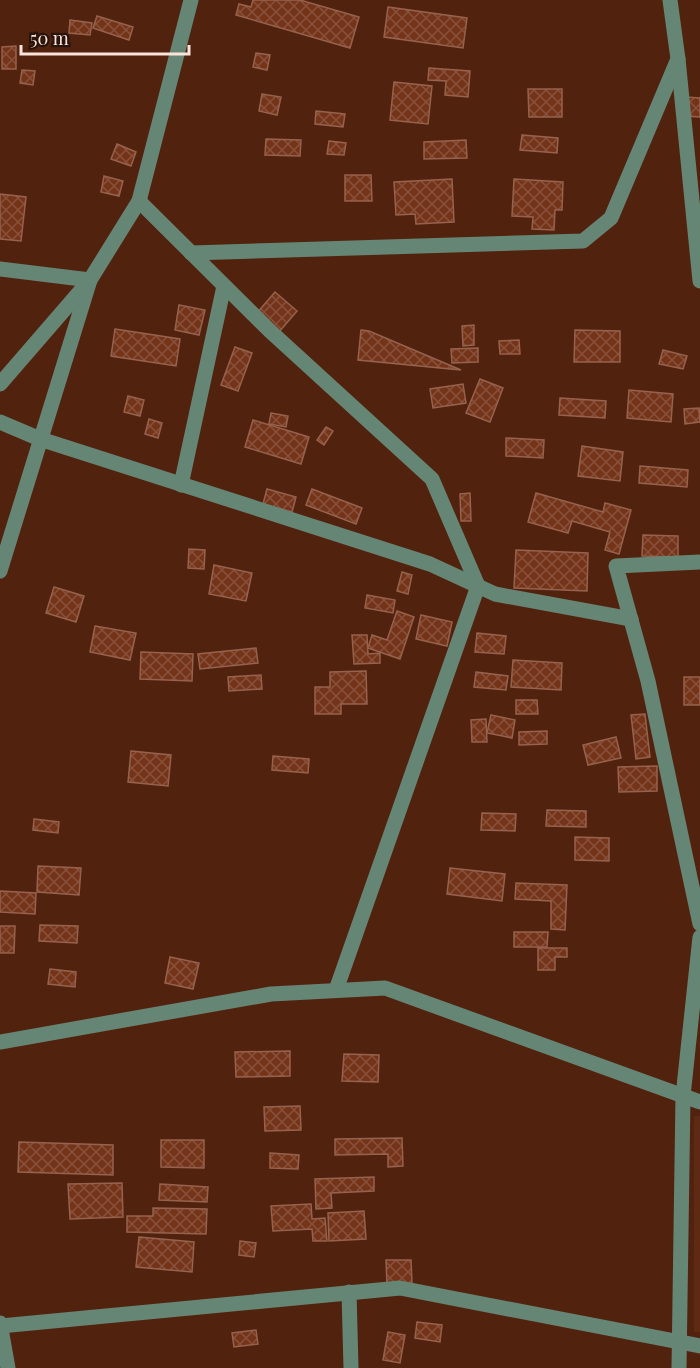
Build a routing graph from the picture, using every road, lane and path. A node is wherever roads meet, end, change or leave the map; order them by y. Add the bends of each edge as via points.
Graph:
1 (190, 0) edge
2 (670, 0) edge
3 (678, 59) junction
4 (139, 201) junction
5 (191, 253) junction
6 (0, 269) edge
7 (90, 280) junction
8 (700, 281) edge
9 (224, 286) junction
10 (0, 384) edge
11 (0, 422) edge
12 (40, 439) junction
13 (181, 485) junction
14 (700, 562) edge
15 (0, 571) edge
16 (478, 586) junction
17 (631, 619) junction
18 (700, 924) edge
19 (700, 937) edge
20 (336, 990) junction
21 (0, 1042) edge
22 (683, 1096) junction
23 (700, 1102) edge
24 (349, 1293) junction
25 (0, 1325) edge
26 (680, 1342) junction
27 (700, 1347) edge
28 (8, 1368) edge
29 (351, 1368) edge
30 (679, 1368) edge

1 - 4 street
2 - 3 street
3 - 5 street via 610,218 583,241
3 - 8 street
4 - 5 street
4 - 7 street
5 - 9 street
6 - 7 street
7 - 10 street
7 - 12 street
9 - 13 street
9 - 16 street via 432,479
11 - 12 street
12 - 13 street
12 - 15 street
13 - 16 street via 430,564
14 - 17 street via 616,566
16 - 17 street via 495,594
16 - 20 street
17 - 18 street
19 - 22 street
20 - 21 street via 271,994
20 - 22 street via 385,988
22 - 23 street
22 - 26 street
24 - 25 street
24 - 26 street via 400,1288
24 - 29 street
25 - 28 street
26 - 27 street
26 - 30 street

